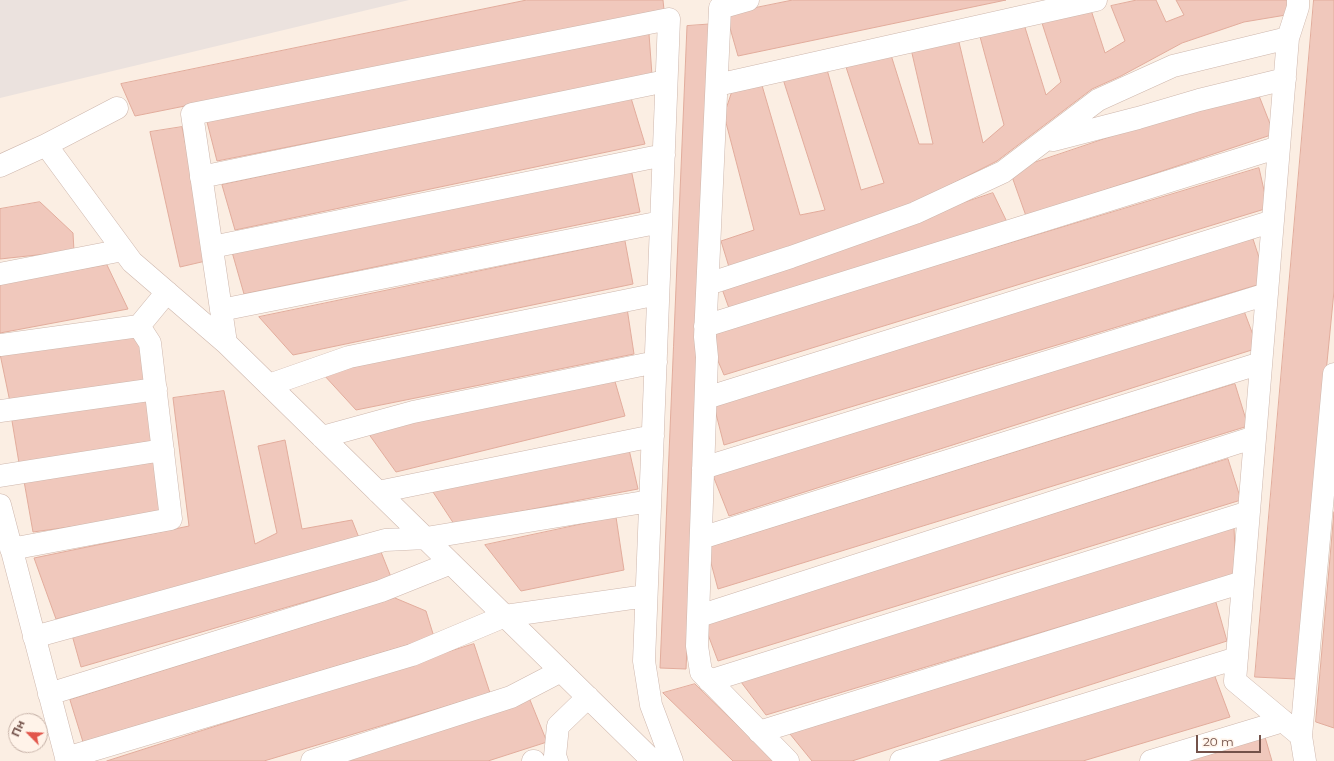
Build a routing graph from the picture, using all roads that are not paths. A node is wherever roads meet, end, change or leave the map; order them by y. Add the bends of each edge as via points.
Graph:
1 (748, 0) edge
2 (1096, 0) edge
3 (1298, 0) edge
4 (1288, 38) junction
5 (1285, 79) junction
6 (666, 81) junction
7 (717, 85) junction
8 (117, 108) dead end
9 (1042, 143) junction
10 (46, 145) junction
11 (1279, 147) junction
12 (664, 155) junction
13 (0, 166) edge
14 (201, 177) junction
15 (1273, 221) junction
16 (661, 222) junction
17 (212, 247) junction
18 (123, 250) junction
19 (0, 274) edge
20 (708, 284) junction
21 (167, 292) junction
22 (658, 294) junction
23 (1267, 294) junction
24 (221, 310) junction
25 (138, 326) junction
26 (705, 326) junction
27 (226, 343) junction
28 (0, 345) edge
29 (656, 362) junction
30 (1261, 363) junction
31 (1334, 374) edge
32 (269, 385) junction
33 (156, 389) junction
34 (706, 398) junction
35 (0, 411) edge
36 (653, 436) junction
37 (322, 437) junction
38 (1255, 437) junction
39 (163, 450) junction
40 (703, 468) junction
41 (0, 476) edge
42 (378, 492) junction
43 (650, 501) junction
44 (0, 505) edge
45 (1249, 512) junction
46 (426, 538) junction
47 (701, 538) junction
48 (11, 550) junction
49 (451, 563) junction
50 (1243, 582) junction
51 (646, 596) junction
52 (505, 616) junction
53 (699, 616) junction
54 (34, 637) junction
55 (1237, 658) junction
56 (561, 671) junction
57 (709, 681) junction
58 (49, 694) junction
59 (588, 697) junction
60 (1283, 721) junction
61 (759, 732) junction
62 (1301, 736) junction
63 (66, 760) edge
64 (312, 761) edge
65 (557, 761) edge
66 (653, 761) edge
67 (672, 761) edge
68 (788, 761) edge
69 (901, 761) edge
70 (1151, 761) edge
71 (1306, 761) edge

1 - 7 street via 720,8
2 - 7 street
3 - 4 street
4 - 5 street
4 - 9 street via 1173,66 1098,100
5 - 9 street
5 - 11 street
6 - 12 street
6 - 14 street
6 - 14 street via 669,19 192,114
7 - 20 street
8 - 10 street
9 - 20 street via 1003,172 915,213
10 - 13 street
10 - 18 street
11 - 15 street
11 - 26 street
12 - 16 street
12 - 17 street
14 - 17 street
15 - 23 street
15 - 34 street
16 - 22 street
16 - 24 street
17 - 24 street
18 - 19 street
18 - 21 street via 132,262
20 - 26 street
21 - 25 street
21 - 27 street
22 - 29 street
22 - 32 street via 349,357
23 - 30 street
23 - 40 street
24 - 27 street
25 - 28 street
25 - 33 street via 150,343
26 - 34 street
27 - 32 street
29 - 36 street
29 - 37 street via 412,412
30 - 38 street
30 - 47 street
31 - 62 street
32 - 37 street
33 - 35 street
33 - 39 street
34 - 40 street
36 - 42 street
36 - 43 street
37 - 42 street
38 - 45 street
38 - 53 street
39 - 41 street
39 - 48 street via 171,520
40 - 47 street
42 - 46 street
43 - 46 street
43 - 51 street
44 - 48 street
45 - 50 street
45 - 57 street
46 - 49 street
46 - 54 street via 385,540
47 - 53 street
48 - 54 street
49 - 52 street
49 - 58 street via 381,591
50 - 55 street
50 - 61 street
51 - 52 street
51 - 67 street via 644,661 651,706
52 - 56 street
52 - 63 street via 412,655
53 - 57 street via 697,646 700,672
54 - 58 street
55 - 60 street via 1235,681
55 - 69 street
56 - 59 street
56 - 64 street via 512,697
57 - 61 street
58 - 63 street
59 - 65 street via 558,726
59 - 66 street
60 - 62 street
60 - 70 street
61 - 68 street
62 - 71 street

